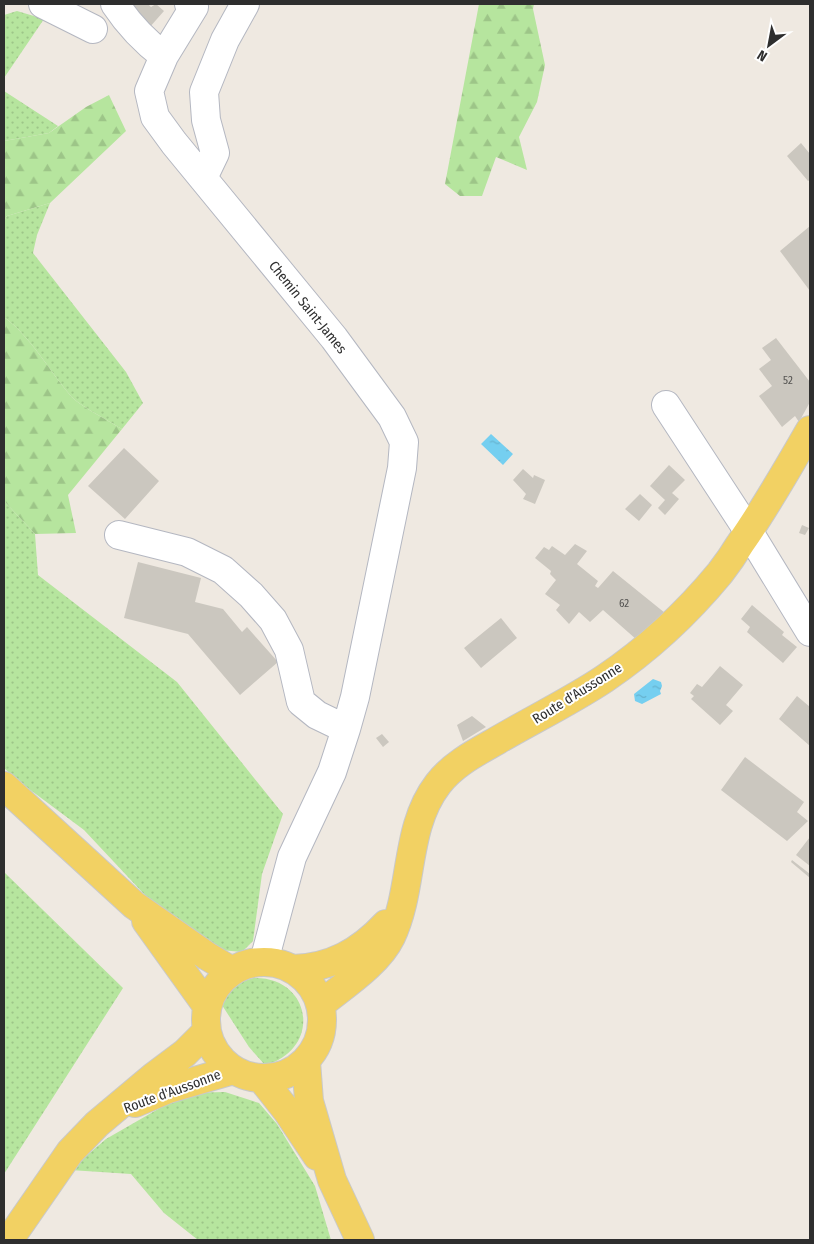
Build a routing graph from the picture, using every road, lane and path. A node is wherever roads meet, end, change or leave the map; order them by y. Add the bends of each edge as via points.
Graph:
1 (43, 4) edge
2 (245, 4) edge
3 (191, 6) edge
4 (122, 14) edge
5 (96, 16) edge
6 (164, 56) junction
7 (203, 178) junction
8 (666, 405) dead end
9 (810, 430) edge
10 (748, 532) junction
11 (118, 535) dead end
12 (810, 632) edge
13 (346, 729) junction
14 (4, 786) edge
15 (134, 905) junction
16 (400, 908) junction
17 (264, 961) junction
18 (293, 970) junction
19 (232, 971) junction
20 (320, 1005) junction
21 (207, 1019) junction
22 (306, 1061) junction
23 (233, 1070) junction
24 (261, 1078) junction
25 (110, 1114) junction
26 (332, 1180) junction
27 (9, 1240) edge
28 (360, 1240) edge

1 - 5 street
2 - 7 street via 225,40 204,92 206,120 215,153
3 - 6 street, Chemin Saint-James
4 - 5 street
4 - 6 street via 147,43
6 - 7 street, Chemin Saint-James via 149,91 155,118
7 - 13 street, Chemin Saint-James via 334,338 392,417 404,442 402,468
8 - 10 street
9 - 10 main road, Route d'Aussonne
10 - 12 street
10 - 16 main road, Route d'Aussonne via 721,572 652,643 603,680 465,759 438,783 424,806
11 - 13 street via 186,552 223,570 273,620 289,650 301,702 317,715
13 - 17 street via 332,772 292,857
14 - 15 main road
15 - 19 main road
15 - 21 main road
16 - 18 main road via 369,940 346,957 330,964
16 - 20 main road, Route d'Aussonne via 391,938 379,955
17 - 18 main road via 279,963
17 - 19 main road
18 - 20 main road via 305,979
19 - 21 main road via 212,992
20 - 22 main road via 322,1025 317,1044
21 - 23 main road via 212,1047
21 - 25 main road, Route d'Aussonne via 185,1053
22 - 24 main road via 285,1074
22 - 26 main road via 309,1101
23 - 24 main road
23 - 25 main road, Route d'Aussonne via 168,1089
24 - 26 main road
25 - 27 main road, Route d'Aussonne via 70,1152
26 - 28 main road

